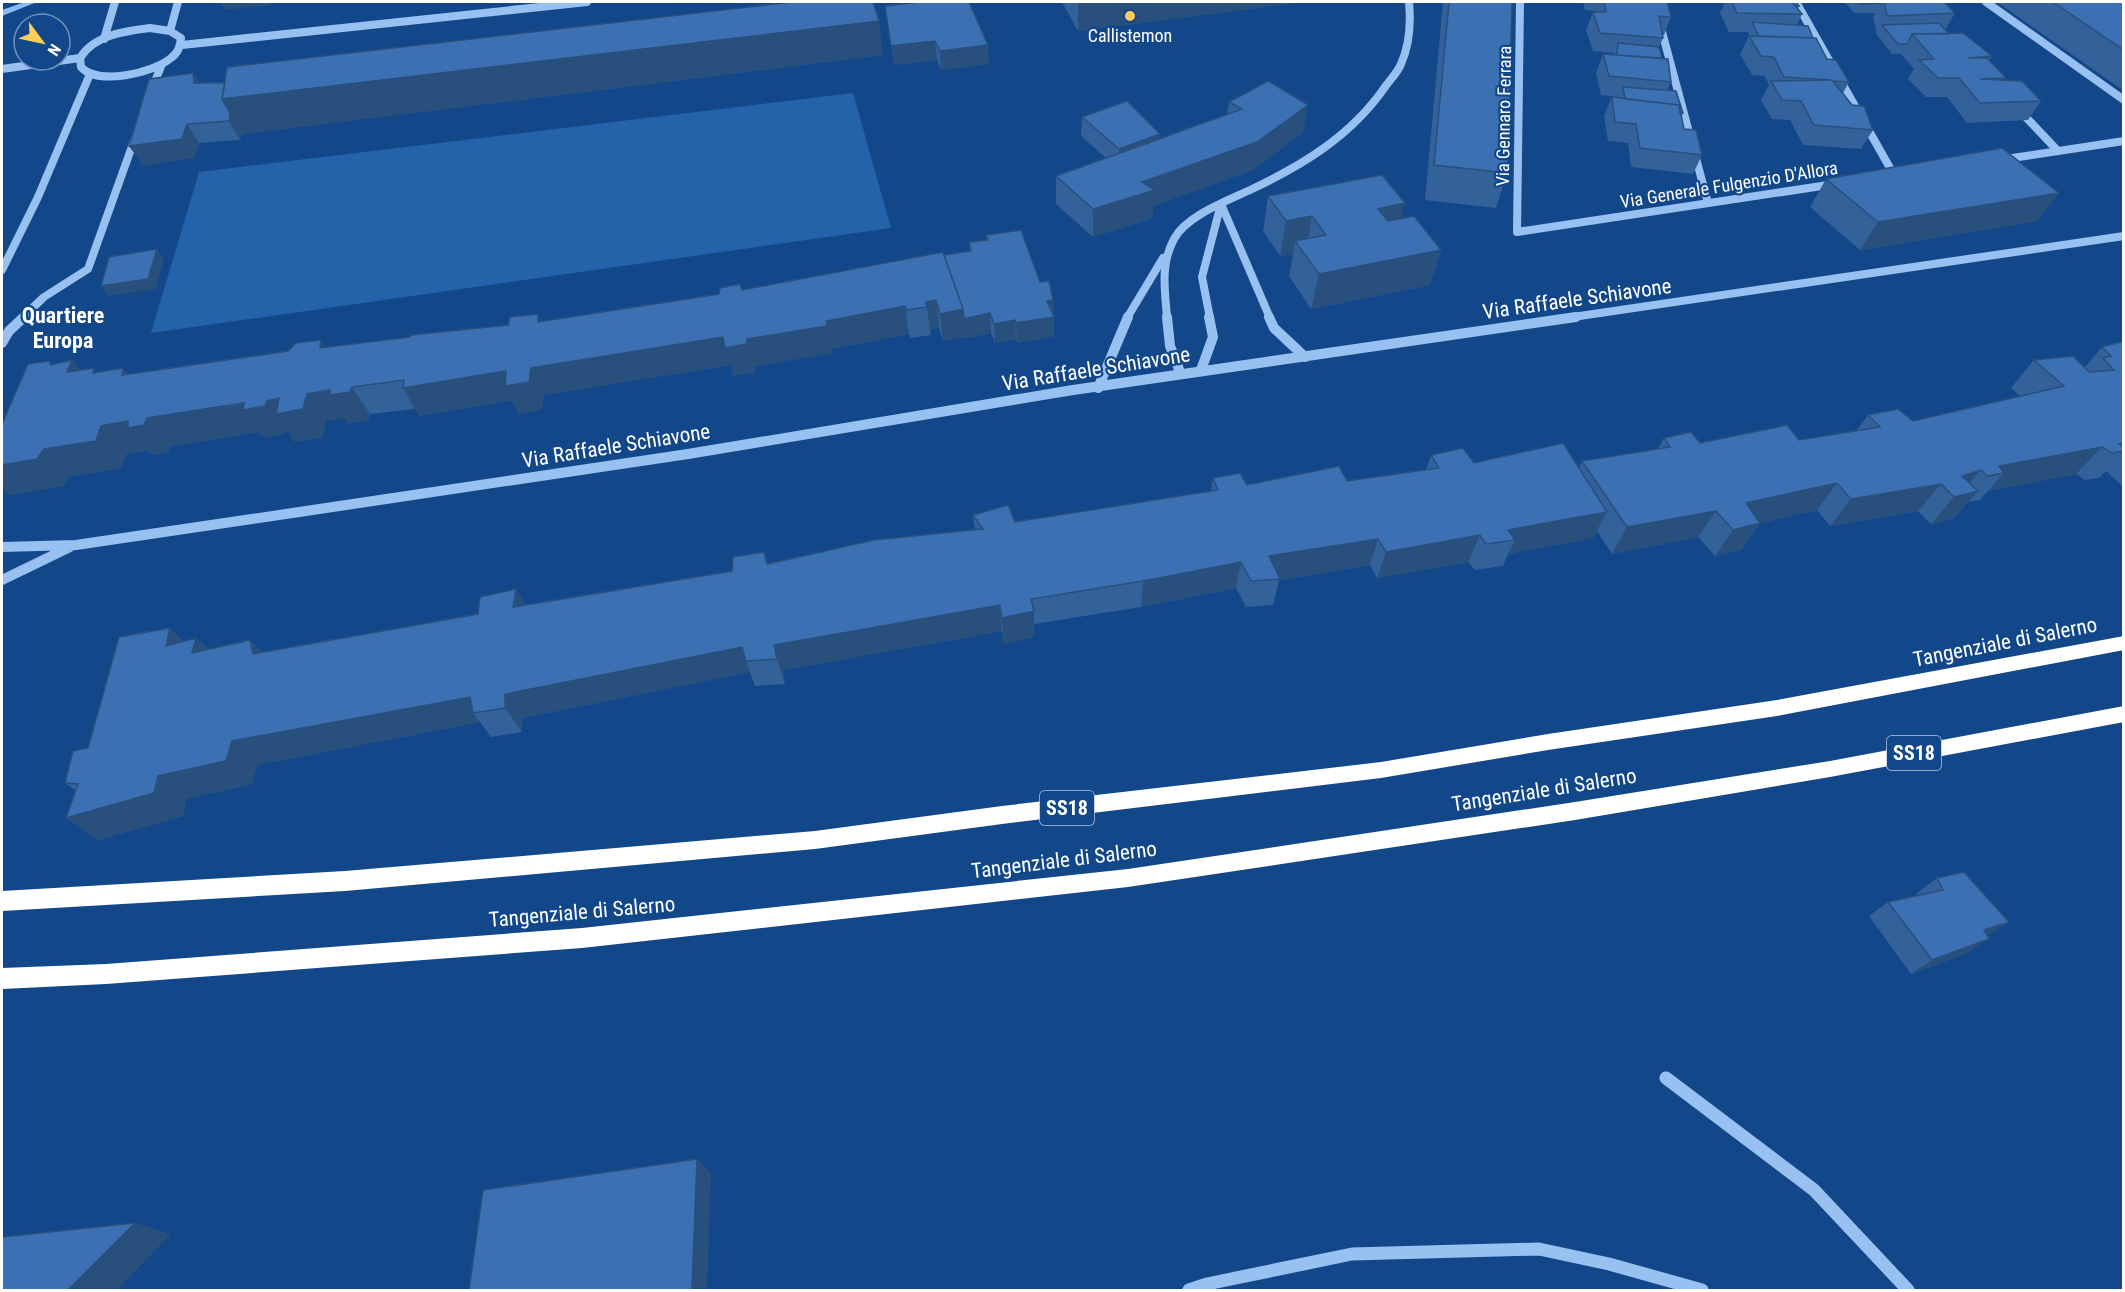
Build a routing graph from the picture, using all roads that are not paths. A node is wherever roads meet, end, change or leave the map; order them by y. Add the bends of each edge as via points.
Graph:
1 (115, 2) edge
2 (178, 2) edge
3 (587, 2) edge
4 (1409, 2) edge
5 (1520, 2) edge
6 (1654, 2) edge
7 (1796, 2) edge
8 (1986, 2) edge
9 (170, 31) junction
10 (104, 39) junction
11 (182, 45) junction
12 (80, 58) junction
13 (162, 64) junction
14 (2, 69) edge
15 (90, 74) junction
16 (149, 98) edge
17 (2124, 100) edge
18 (2016, 107) edge
19 (138, 131) edge
20 (2124, 141) edge
21 (2058, 151) junction
22 (1988, 161) edge
23 (1906, 173) edge
24 (1894, 175) junction
25 (1882, 177) edge
26 (1848, 182) edge
27 (1708, 203) junction
28 (1221, 204) junction
29 (1517, 232) joint
30 (2124, 236) edge
31 (1173, 239) junction
32 (2, 270) edge
33 (2, 343) edge
34 (1305, 357) junction
35 (1202, 370) junction
36 (1180, 372) junction
37 (1098, 388) junction
38 (75, 545) junction
39 (2, 547) edge
40 (2, 580) edge
41 (2124, 643) edge
42 (2124, 714) edge
43 (2, 901) edge
44 (2, 979) edge
45 (1666, 1078) dead end
46 (1189, 1290) edge
47 (1702, 1290) edge
48 (1908, 1290) edge

1 - 10 street
2 - 9 street
3 - 11 street
4 - 28 street via 1411,28 1401,65 1376,100 1341,137 1278,177
5 - 29 street, Via Gennaro Ferrara
6 - 27 street
7 - 24 street
8 - 17 street
9 - 10 street via 150,28
9 - 11 street via 181,38
10 - 12 street via 89,47
11 - 13 street
12 - 14 street
12 - 15 street via 82,70
13 - 15 street via 119,76
13 - 16 street
15 - 32 street
18 - 21 street
19 - 33 street via 88,269 44,297
20 - 21 street
21 - 22 street
23 - 24 street
24 - 25 street
26 - 27 street, Via Generale Fulgenzio D'Allora
27 - 29 street, Via Generale Fulgenzio D'Allora
28 - 31 street via 1184,225
28 - 34 street via 1274,328
28 - 35 street via 1202,277 1212,337
30 - 34 street, Via Raffaele Schiavone
31 - 36 street via 1163,271 1170,345
31 - 37 street via 1127,318
34 - 35 street, Via Raffaele Schiavone
35 - 36 street, Via Raffaele Schiavone
36 - 37 street, Via Raffaele Schiavone
37 - 38 street, Via Raffaele Schiavone
38 - 39 street, Via Raffaele Schiavone
38 - 40 street, Via Raffaele Schiavone
41 - 43 highway, Tangenziale di Salerno / SS18 via 1777,708 1381,770 815,840 333,882
42 - 44 highway, Tangenziale di Salerno / SS18 via 1830,769 1575,811 1128,878 582,938
45 - 48 street via 1814,1190
46 - 47 street via 1352,1254 1539,1249

